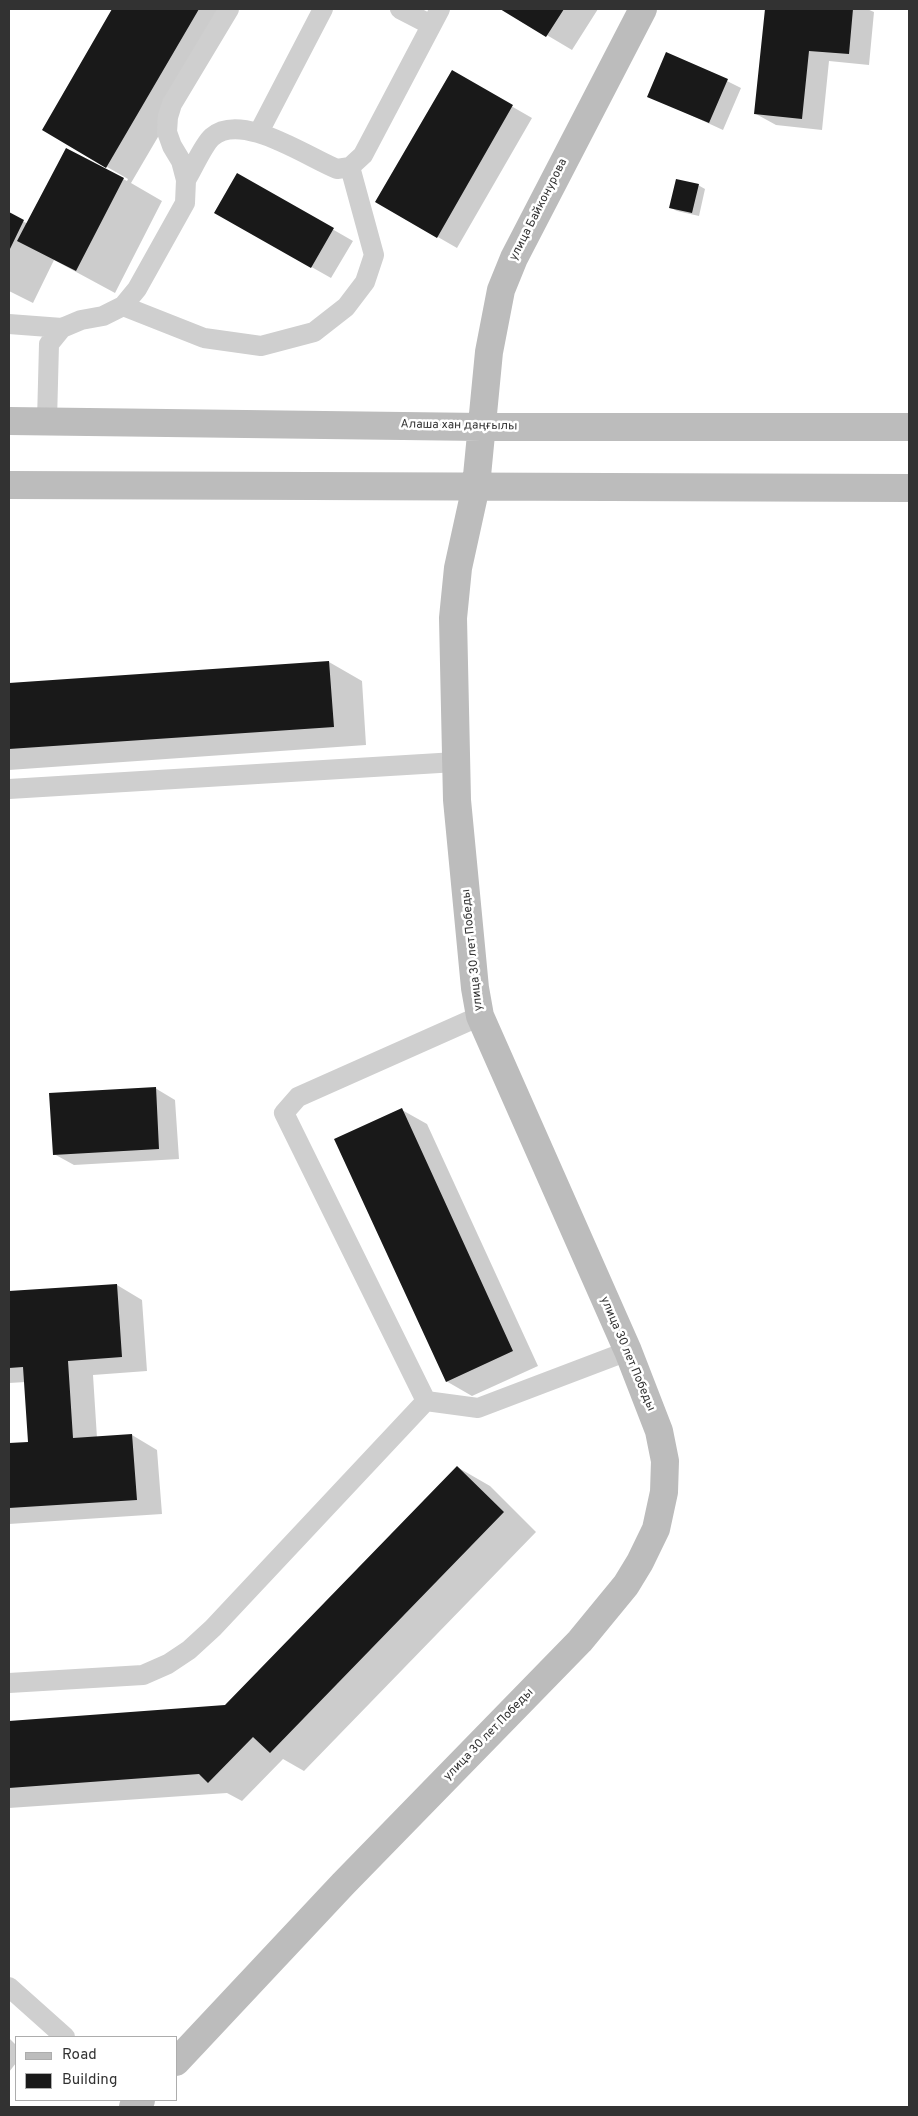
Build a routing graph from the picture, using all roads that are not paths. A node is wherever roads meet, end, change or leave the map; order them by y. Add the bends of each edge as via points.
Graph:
1 (228, 9) edge
2 (323, 9) edge
3 (400, 9) edge
4 (643, 9) edge
5 (435, 17) edge
6 (259, 132) junction
7 (350, 167) junction
8 (186, 180) junction
9 (123, 306) junction
10 (9, 324) edge
11 (62, 328) junction
12 (9, 420) edge
13 (48, 421) junction
14 (482, 427) junction
15 (909, 428) edge
16 (9, 485) edge
17 (476, 486) junction
18 (909, 488) edge
19 (456, 762) junction
20 (9, 789) edge
21 (480, 1016) junction
22 (628, 1351) junction
23 (426, 1400) junction
24 (9, 1683) edge
25 (9, 1988) edge
26 (64, 2036) edge
27 (178, 2060) edge

1 - 8 lane via 172,104 168,117 167,132
2 - 6 lane
3 - 5 lane
4 - 14 street, улица Байконурова via 514,258 501,290 489,352
5 - 7 lane via 363,155
6 - 7 lane via 337,169
6 - 8 lane via 238,128 222,130 210,138
7 - 9 lane via 374,255 365,282 346,307 314,332 261,346 204,338
8 - 9 lane via 185,203 137,289
9 - 11 lane
10 - 11 lane
11 - 13 lane via 49,344
12 - 13 street, Алаша хан даңғылы
13 - 14 street, Алаша хан даңғылы
14 - 15 street, Алаша хан даңғылы
14 - 17 street, улица Байконурова
16 - 17 street
17 - 18 street
17 - 19 street, улица 30 лет Победы via 458,568 453,618
19 - 20 lane
19 - 21 street, улица 30 лет Победы via 474,988
21 - 22 street, улица 30 лет Победы
21 - 23 lane via 298,1097 284,1113
22 - 23 lane via 478,1408
22 - 27 street, улица 30 лет Победы via 659,1431 665,1461 664,1492 656,1529 626,1585 580,1641 343,1884
23 - 24 lane via 213,1628 168,1664 142,1674
25 - 26 lane

